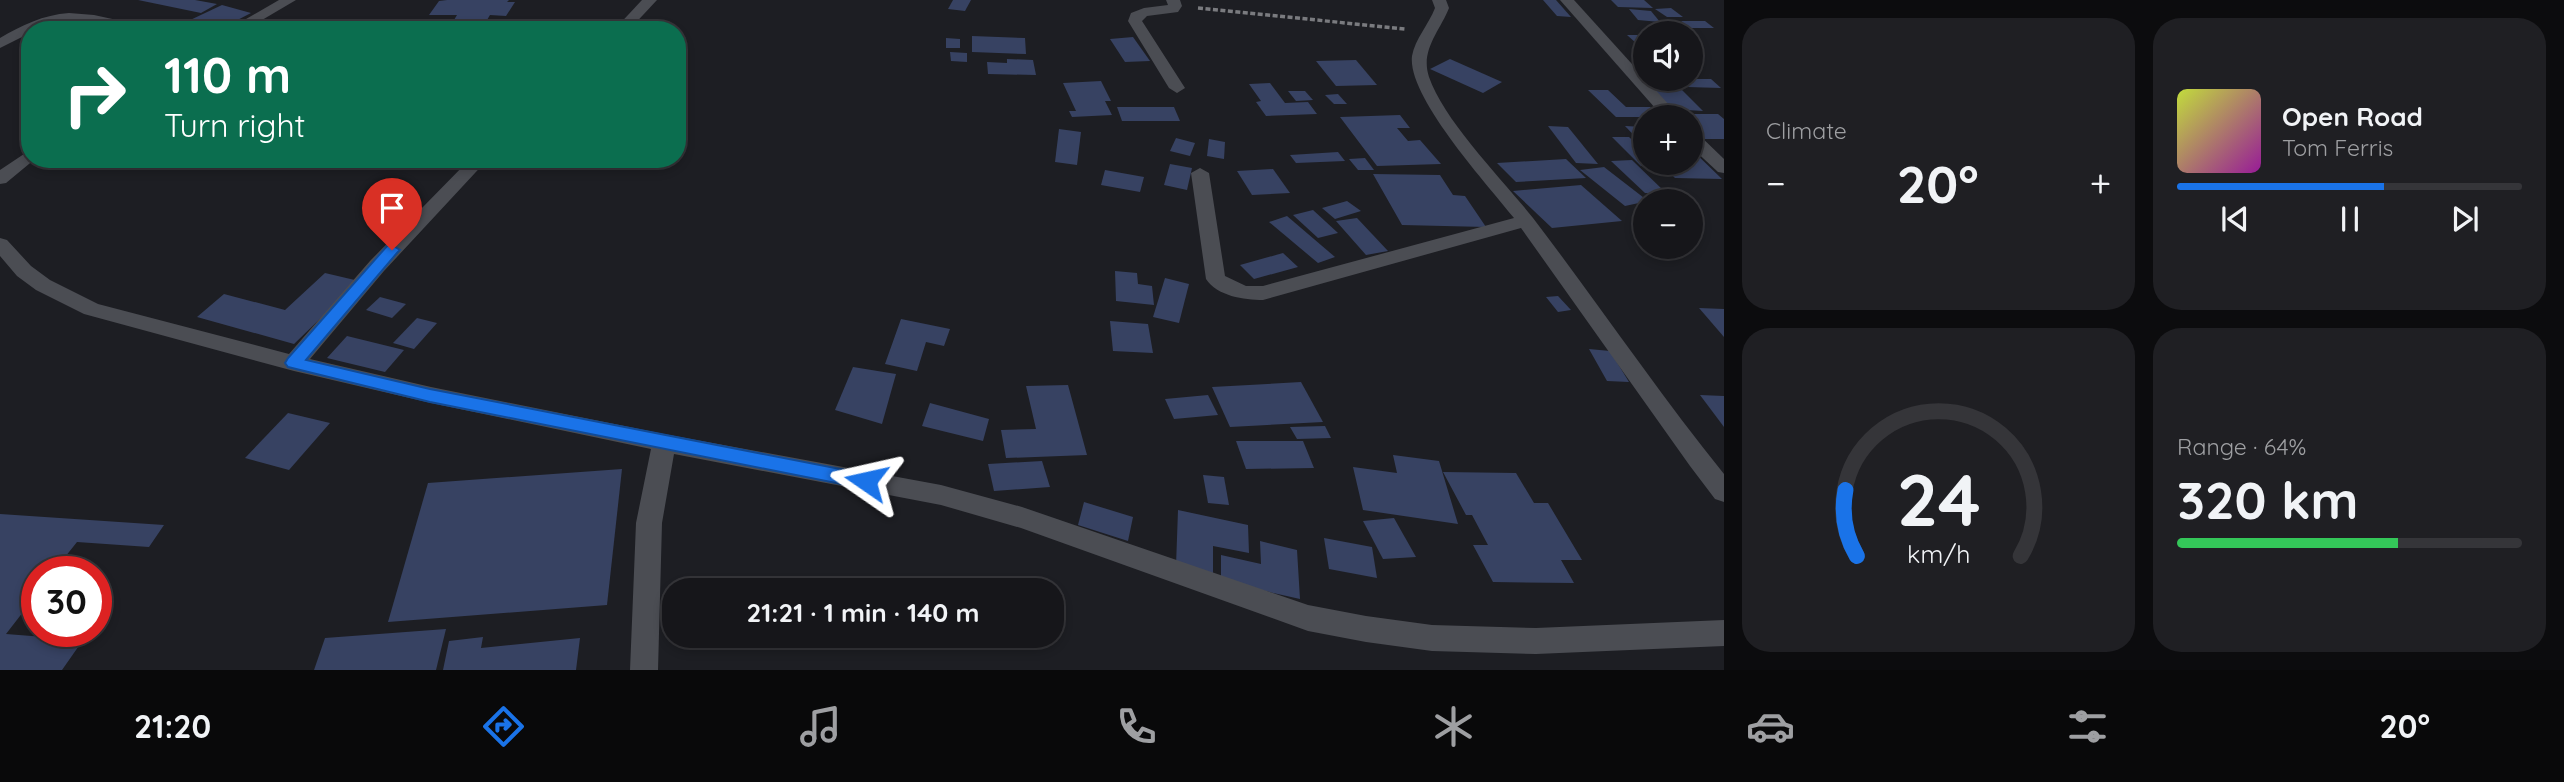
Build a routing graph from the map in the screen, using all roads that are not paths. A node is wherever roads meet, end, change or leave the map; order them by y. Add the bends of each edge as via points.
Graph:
1 (289, 0) edge
2 (650, 0) edge
3 (1439, 0) edge
4 (1567, 0) edge
5 (1174, 3) edge
6 (47, 21) edge
7 (96, 21) edge
8 (251, 21) edge
9 (630, 21) edge
10 (21, 33) edge
11 (0, 44) edge
12 (1177, 88) dead end
13 (1661, 105) edge
14 (1703, 148) edge
15 (21, 162) edge
16 (471, 168) edge
17 (1724, 168) edge
18 (1200, 173) dead end
19 (0, 179) edge
20 (1525, 221) junction
21 (0, 244) edge
22 (294, 363) junction
23 (664, 443) junction
24 (1724, 492) edge
25 (1724, 633) edge
26 (644, 670) edge

1 - 8 street
2 - 9 street
3 - 20 street via 1442,8 1437,23 1427,32 1419,52 1421,76 1443,116
4 - 13 street
5 - 12 street via 1172,9 1144,12 1135,21
6 - 7 street
10 - 11 street
14 - 17 street
15 - 19 street
16 - 22 street via 377,266
18 - 20 street via 1216,279 1243,293 1263,293
20 - 24 street
21 - 22 street via 24,271 91,309
22 - 23 street via 430,396
23 - 25 street via 942,495 1022,518 1308,618 1366,629 1433,638 1536,641
23 - 26 street via 649,523

